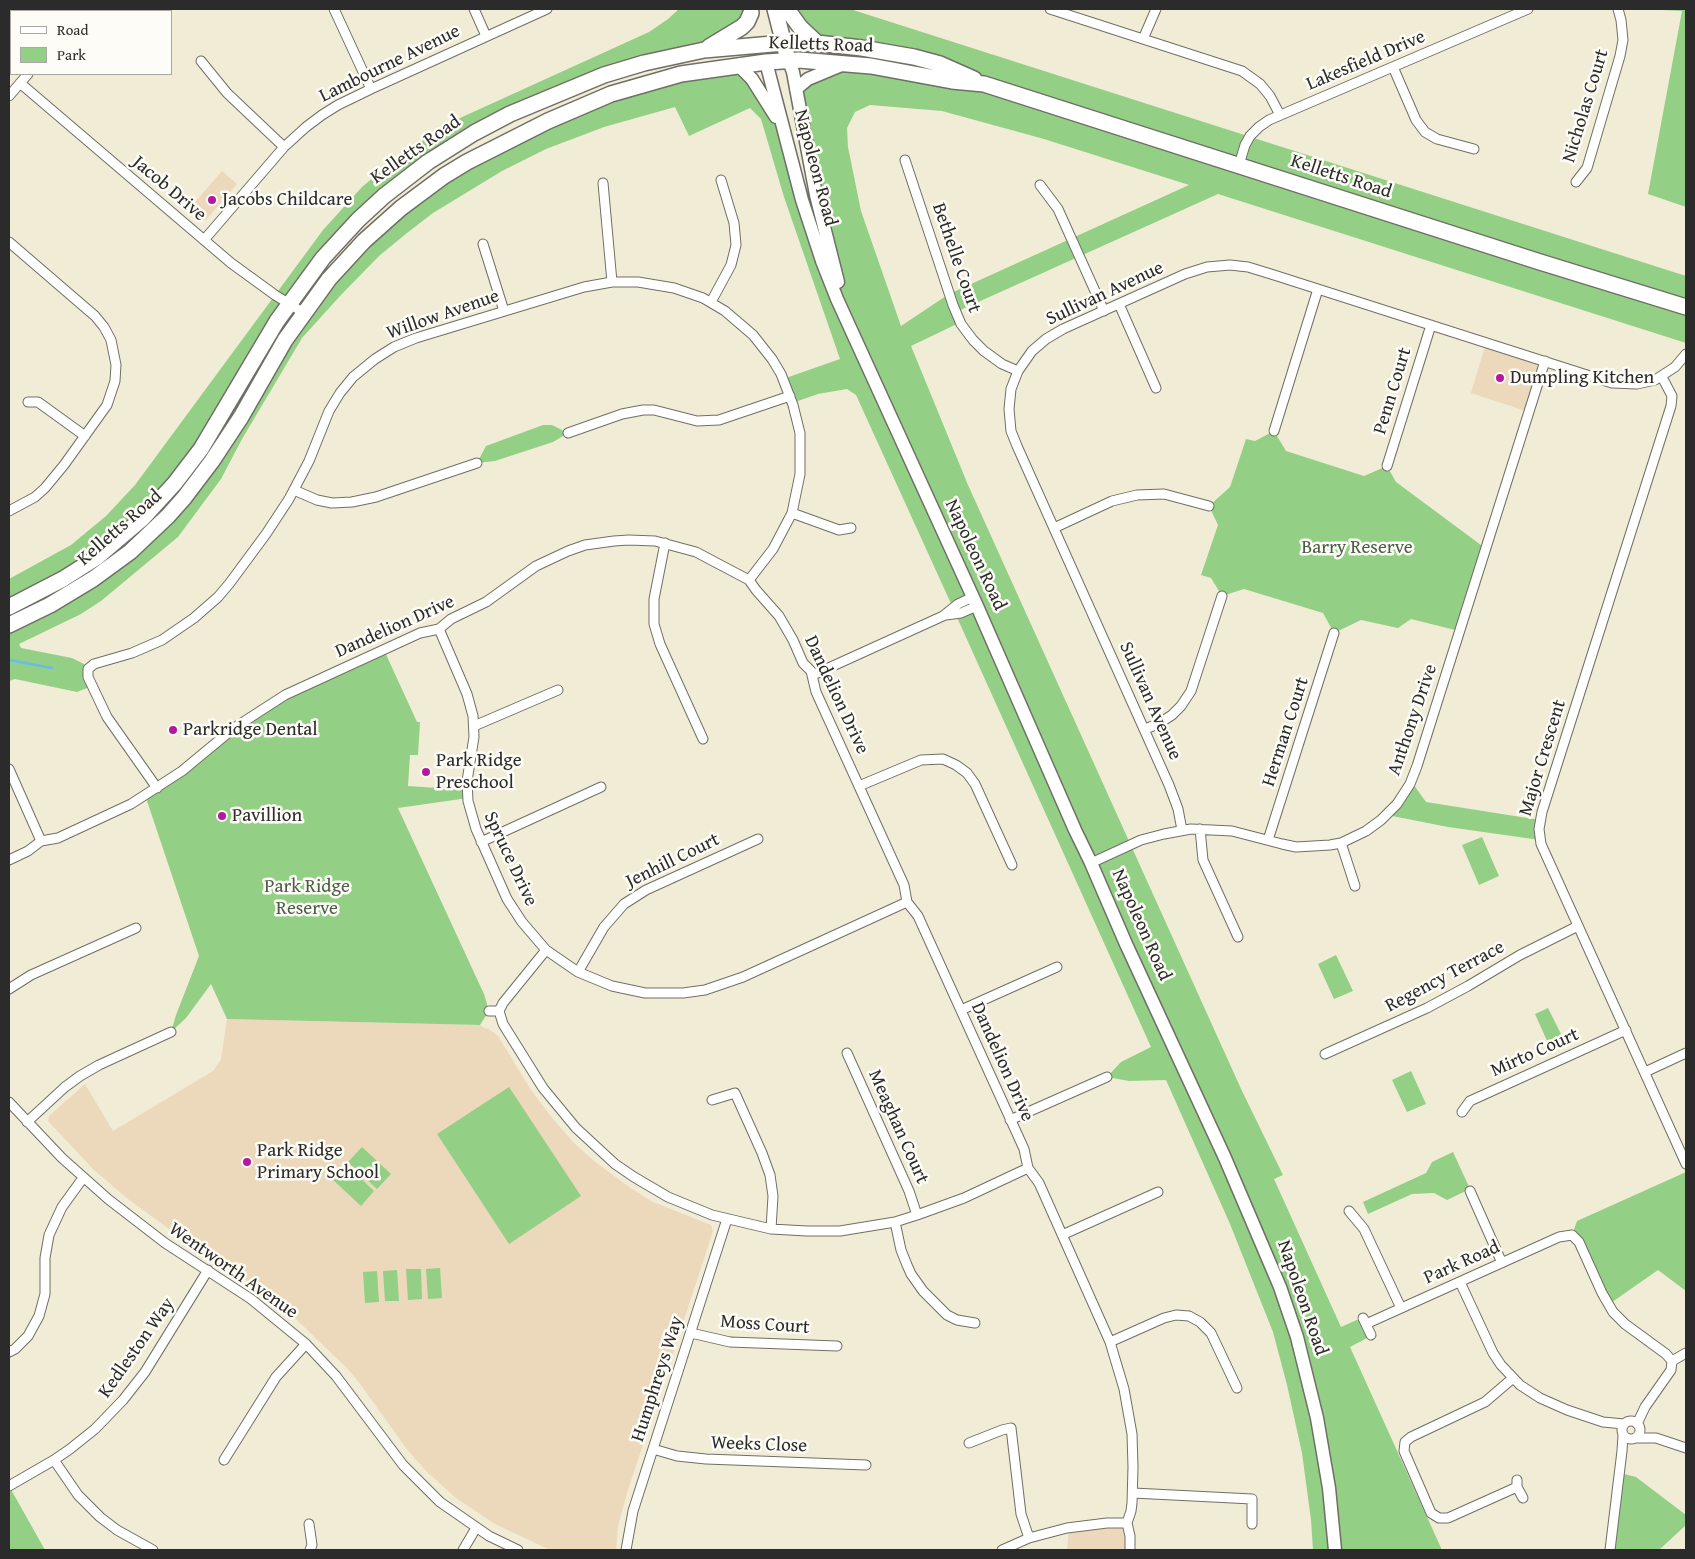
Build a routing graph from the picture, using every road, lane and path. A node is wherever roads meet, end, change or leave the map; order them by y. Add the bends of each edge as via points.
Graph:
1 (334, 9) edge
2 (474, 9) edge
3 (546, 9) edge
4 (775, 9) edge
5 (787, 9) edge
6 (1050, 9) edge
7 (1156, 9) edge
8 (1528, 9) edge
9 (1618, 9) edge
10 (751, 11) edge
11 (486, 36) junction
12 (1143, 39) junction
13 (784, 43) junction
14 (817, 43) junction
15 (761, 44) junction
16 (704, 50) junction
17 (201, 61) dead end
18 (789, 61) junction
19 (766, 62) junction
20 (844, 63) junction
21 (738, 65) junction
22 (1393, 68) junction
23 (27, 75) edge
24 (20, 83) junction
25 (984, 84) junction
26 (371, 88) junction
27 (796, 89) junction
28 (9, 96) edge
29 (1280, 115) junction
30 (783, 127) junction
31 (284, 147) junction
32 (1474, 149) dead end
33 (905, 160) dead end
34 (1239, 165) junction
35 (721, 180) dead end
36 (1576, 182) dead end
37 (603, 183) dead end
38 (1040, 184) dead end
39 (204, 240) junction
40 (9, 243) edge
41 (483, 244) dead end
42 (612, 282) junction
43 (1318, 289) junction
44 (711, 302) junction
45 (289, 304) junction
46 (1119, 304) junction
47 (1686, 306) edge
48 (504, 311) junction
49 (1104, 311) junction
50 (304, 313) junction
51 (1431, 326) junction
52 (853, 333) junction
53 (1686, 354) edge
54 (1545, 361) junction
55 (1018, 371) junction
56 (1662, 377) junction
57 (1156, 388) dead end
58 (790, 396) junction
59 (28, 402) dead end
60 (1274, 431) dead end
61 (568, 433) dead end
62 (85, 436) junction
63 (477, 462) dead end
64 (1387, 466) dead end
65 (294, 490) junction
66 (1209, 506) dead end
67 (9, 511) edge
68 (792, 513) junction
69 (852, 528) dead end
70 (1054, 528) junction
71 (666, 543) junction
72 (749, 580) junction
73 (1222, 596) dead end
74 (975, 602) junction
75 (9, 607) edge
76 (9, 625) edge
77 (439, 629) junction
78 (1334, 633) dead end
79 (813, 675) junction
80 (558, 690) dead end
81 (474, 726) junction
82 (1145, 729) junction
83 (703, 739) dead end
84 (9, 769) edge
85 (859, 786) junction
86 (602, 787) dead end
87 (157, 788) junction
88 (1200, 829) junction
89 (1182, 830) junction
90 (758, 839) dead end
91 (1268, 840) junction
92 (41, 841) junction
93 (481, 842) junction
94 (1341, 843) junction
95 (9, 860) edge
96 (1091, 862) junction
97 (1012, 865) dead end
98 (1355, 886) dead end
99 (907, 902) junction
100 (1578, 926) junction
101 (136, 928) dead end
102 (1238, 938) dead end
103 (546, 950) junction
104 (1056, 966) dead end
105 (578, 972) junction
106 (9, 989) edge
107 (961, 1010) junction
108 (489, 1011) dead end
109 (500, 1011) junction
110 (1626, 1030) junction
111 (171, 1032) dead end
112 (847, 1053) dead end
113 (1686, 1053) edge
114 (1325, 1054) dead end
115 (1645, 1072) junction
116 (1107, 1077) dead end
117 (712, 1100) dead end
118 (9, 1102) edge
119 (1462, 1112) dead end
120 (1010, 1120) junction
121 (28, 1122) junction
122 (1686, 1164) edge
123 (1028, 1168) junction
124 (83, 1178) junction
125 (1158, 1192) dead end
126 (1470, 1192) dead end
127 (1349, 1211) dead end
128 (917, 1215) junction
129 (728, 1219) junction
130 (894, 1222) junction
131 (771, 1229) junction
132 (1062, 1235) junction
133 (1502, 1263) junction
134 (208, 1270) junction
135 (1460, 1282) junction
136 (1401, 1308) junction
137 (975, 1323) dead end
138 (691, 1332) junction
139 (1371, 1335) dead end
140 (1110, 1342) junction
141 (306, 1344) junction
142 (837, 1346) dead end
143 (9, 1352) edge
144 (1686, 1353) edge
145 (1672, 1361) junction
146 (1513, 1378) junction
147 (1237, 1388) dead end
148 (1630, 1430) junction
149 (969, 1443) dead end
150 (1686, 1448) edge
151 (653, 1449) junction
152 (54, 1460) junction
153 (224, 1460) dead end
154 (866, 1466) dead end
155 (9, 1486) edge
156 (1133, 1493) junction
157 (1523, 1498) dead end
158 (1127, 1522) junction
159 (309, 1524) dead end
160 (1252, 1524) dead end
161 (476, 1528) junction
162 (1029, 1538) junction
163 (151, 1550) edge
164 (310, 1550) edge
165 (463, 1550) edge
166 (518, 1550) edge
167 (626, 1550) edge
168 (1002, 1550) edge
169 (1130, 1550) edge
170 (1335, 1550) edge
171 (1610, 1550) edge

1 - 26 street
2 - 11 street
3 - 11 street, Lambourne Avenue
4 - 13 main road, Napoleon Road
5 - 14 main road
6 - 12 street
7 - 12 street
8 - 22 street, Lakesfield Drive
9 - 36 street, Nicholas Court via 1622,34 1620,56 1587,168
10 - 15 main road, Napoleon Road
10 - 16 main road via 748,22 742,27
11 - 26 street, Lambourne Avenue
12 - 29 street via 1242,71 1260,84
13 - 14 main road, Kelletts Road
13 - 15 main road, Kelletts Road
13 - 18 main road, Napoleon Road
14 - 25 main road, Kelletts Road via 914,57 940,64
15 - 16 main road, Kelletts Road
15 - 19 main road, Napoleon Road
16 - 45 main road, Kelletts Road via 604,75 510,114 450,147 406,178 358,220 323,258
17 - 31 street via 231,97
18 - 19 main road, Kelletts Road
18 - 20 main road, Kelletts Road
18 - 27 main road, Napoleon Road
19 - 21 main road, Kelletts Road
19 - 30 main road, Napoleon Road
20 - 25 main road, Kelletts Road
20 - 27 main road via 808,78
21 - 30 main road via 752,79
21 - 50 main road, Kelletts Road via 681,74 611,94 467,162 380,226 329,279
22 - 29 street, Lakesfield Drive
22 - 32 street via 1416,120 1425,132 1437,139
23 - 24 street
24 - 28 street
24 - 39 street, Jacob Drive
25 - 34 main road, Kelletts Road
26 - 31 street, Lambourne Avenue via 322,115
27 - 52 main road, Napoleon Road via 818,203
29 - 34 street, Lakesfield Drive via 1259,126 1250,136
30 - 52 main road, Napoleon Road via 822,261
31 - 39 street, Lambourne Avenue
33 - 55 street, Bethelle Court via 961,324 984,351
34 - 47 main road, Kelletts Road
35 - 44 street via 734,223 736,245 731,265
37 - 42 street
38 - 49 street via 1058,209
39 - 45 street, Jacob Drive
40 - 62 street via 88,309 111,340 116,381 108,405
41 - 48 street
42 - 44 street, Willow Avenue via 662,285
42 - 48 street, Willow Avenue
43 - 46 street, Sullivan Avenue via 1248,267 1222,265 1193,271
43 - 51 street, Sullivan Avenue
43 - 60 street
44 - 58 street, Willow Avenue via 735,319 763,347 777,367
45 - 50 street, Jacob Drive
45 - 75 main road, Kelletts Road via 201,449 163,497 96,558
46 - 49 street, Sullivan Avenue
46 - 57 street
48 - 65 street, Willow Avenue via 405,342 366,366 346,385 329,411
49 - 55 street, Sullivan Avenue via 1046,340 1032,351
50 - 76 main road, Kelletts Road via 212,462 168,516 130,552 93,580
51 - 54 street, Sullivan Avenue
51 - 64 street, Penn Court
52 - 74 main road, Napoleon Road
53 - 56 street, Sullivan Avenue
54 - 56 street, Sullivan Avenue via 1620,384 1647,383
54 - 94 street, Anthony Drive via 1414,775 1387,816
55 - 70 street, Sullivan Avenue via 1010,398 1012,431
56 - 100 street, Major Crescent via 1672,403 1539,823 1541,844
58 - 61 street via 719,420 697,421 643,410
58 - 68 street, Willow Avenue via 801,451
59 - 62 street via 38,402
62 - 67 street via 45,488
63 - 65 street via 376,497 352,502 317,500
65 - 87 street, Willow Avenue via 229,584 205,610 157,642 88,669 88,677 107,717
66 - 70 street via 1164,494 1137,495 1112,502
68 - 69 street via 840,530
68 - 72 street, Willow Avenue via 773,549
70 - 82 street, Sullivan Avenue
71 - 72 street, Dandelion Drive via 702,554
71 - 77 street, Dandelion Drive via 614,541 568,551 536,566 486,602 451,619
71 - 83 street via 654,599 654,624
72 - 79 street, Dandelion Drive via 779,616 803,663
73 - 82 street via 1191,691 1172,715
74 - 79 street via 958,604 943,616
74 - 96 main road, Napoleon Road
77 - 81 street, Spruce Drive via 468,694
77 - 87 street, Dandelion Drive via 420,633 273,702
78 - 91 street, Herman Court
79 - 85 street, Dandelion Drive via 816,692
80 - 81 street
81 - 93 street, Spruce Drive via 467,792 472,820
82 - 89 street, Sullivan Avenue via 1174,797
84 - 92 street
85 - 97 street via 921,760 943,759 956,764 975,784
85 - 99 street, Dandelion Drive via 904,885
86 - 93 street
87 - 92 street, Dandelion Drive via 58,838
88 - 89 street, Anthony Drive
88 - 91 street, Anthony Drive via 1232,831
88 - 102 street via 1204,860
89 - 96 street, Anthony Drive via 1141,840
90 - 105 street, Jenhill Court via 646,890 624,904 604,927
91 - 94 street, Anthony Drive via 1303,847
92 - 95 street, Dandelion Drive
93 - 103 street, Spruce Drive via 516,914
94 - 98 street
96 - 170 main road, Napoleon Road via 1236,1183 1298,1337 1317,1418
99 - 105 street, Spruce Drive via 706,990 683,994 640,993
99 - 107 street, Dandelion Drive via 918,916
100 - 110 street, Major Crescent
100 - 114 street, Regency Terrace via 1427,1008
101 - 106 street via 31,974
103 - 105 street, Spruce Drive
103 - 109 street
104 - 107 street
107 - 120 street, Dandelion Drive
108 - 109 street
109 - 129 street via 503,1024 543,1088 592,1145 660,1192 700,1211
110 - 115 street, Major Crescent
110 - 119 street, Mirto Court via 1470,1101
111 - 121 street via 85,1073
112 - 128 street, Meaghan Court
113 - 115 street
115 - 122 street, Major Crescent
116 - 120 street
117 - 131 street via 734,1093 758,1144 772,1185
118 - 121 street, Wentworth Avenue
120 - 123 street, Dandelion Drive via 1024,1148
121 - 124 street, Wentworth Avenue
123 - 128 street via 964,1198
123 - 132 street, Dandelion Drive via 1039,1183
124 - 134 street, Wentworth Avenue via 139,1224
124 - 143 street via 62,1207 49,1236 45,1294 39,1316 28,1336
125 - 132 street
126 - 133 street
127 - 136 street via 1364,1229
128 - 130 street
129 - 131 street
129 - 138 street, Humphreys Way
130 - 131 street via 840,1231
130 - 137 street via 907,1265 923,1291 948,1315
132 - 140 street, Dandelion Drive
133 - 135 street, Park Road
133 - 145 street, Park Road via 1560,1237 1572,1235 1579,1242 1613,1312
134 - 141 street, Wentworth Avenue via 251,1299
134 - 152 street, Kedleston Way via 145,1372 123,1400 96,1429
135 - 136 street, Park Road
135 - 146 street via 1490,1347
136 - 139 street, Park Road via 1364,1321
138 - 142 street, Moss Court via 730,1342
138 - 151 street, Humphreys Way
140 - 147 street via 1170,1316 1189,1316 1211,1333
140 - 156 street, Dandelion Drive via 1129,1416
141 - 153 street via 276,1377
141 - 161 street, Wentworth Avenue via 336,1376 412,1474 440,1502
144 - 145 street
145 - 148 street via 1669,1373
146 - 148 street via 1548,1403
146 - 157 street via 1485,1402 1411,1437 1405,1442 1404,1451 1431,1513 1439,1518 1448,1518 1517,1483
148 - 150 street
148 - 171 street via 1622,1451
149 - 162 street via 1011,1428 1021,1514
151 - 154 street, Weeks Close via 706,1459
151 - 167 street, Humphreys Way via 633,1511
152 - 155 street, Kedleston Way
152 - 163 street via 78,1495 100,1517
156 - 158 street, Dandelion Drive via 1132,1511
156 - 160 street via 1252,1499
158 - 162 street via 1085,1525
158 - 169 street, Dandelion Drive
159 - 164 street
161 - 165 street
161 - 166 street, Wentworth Avenue
162 - 168 street

